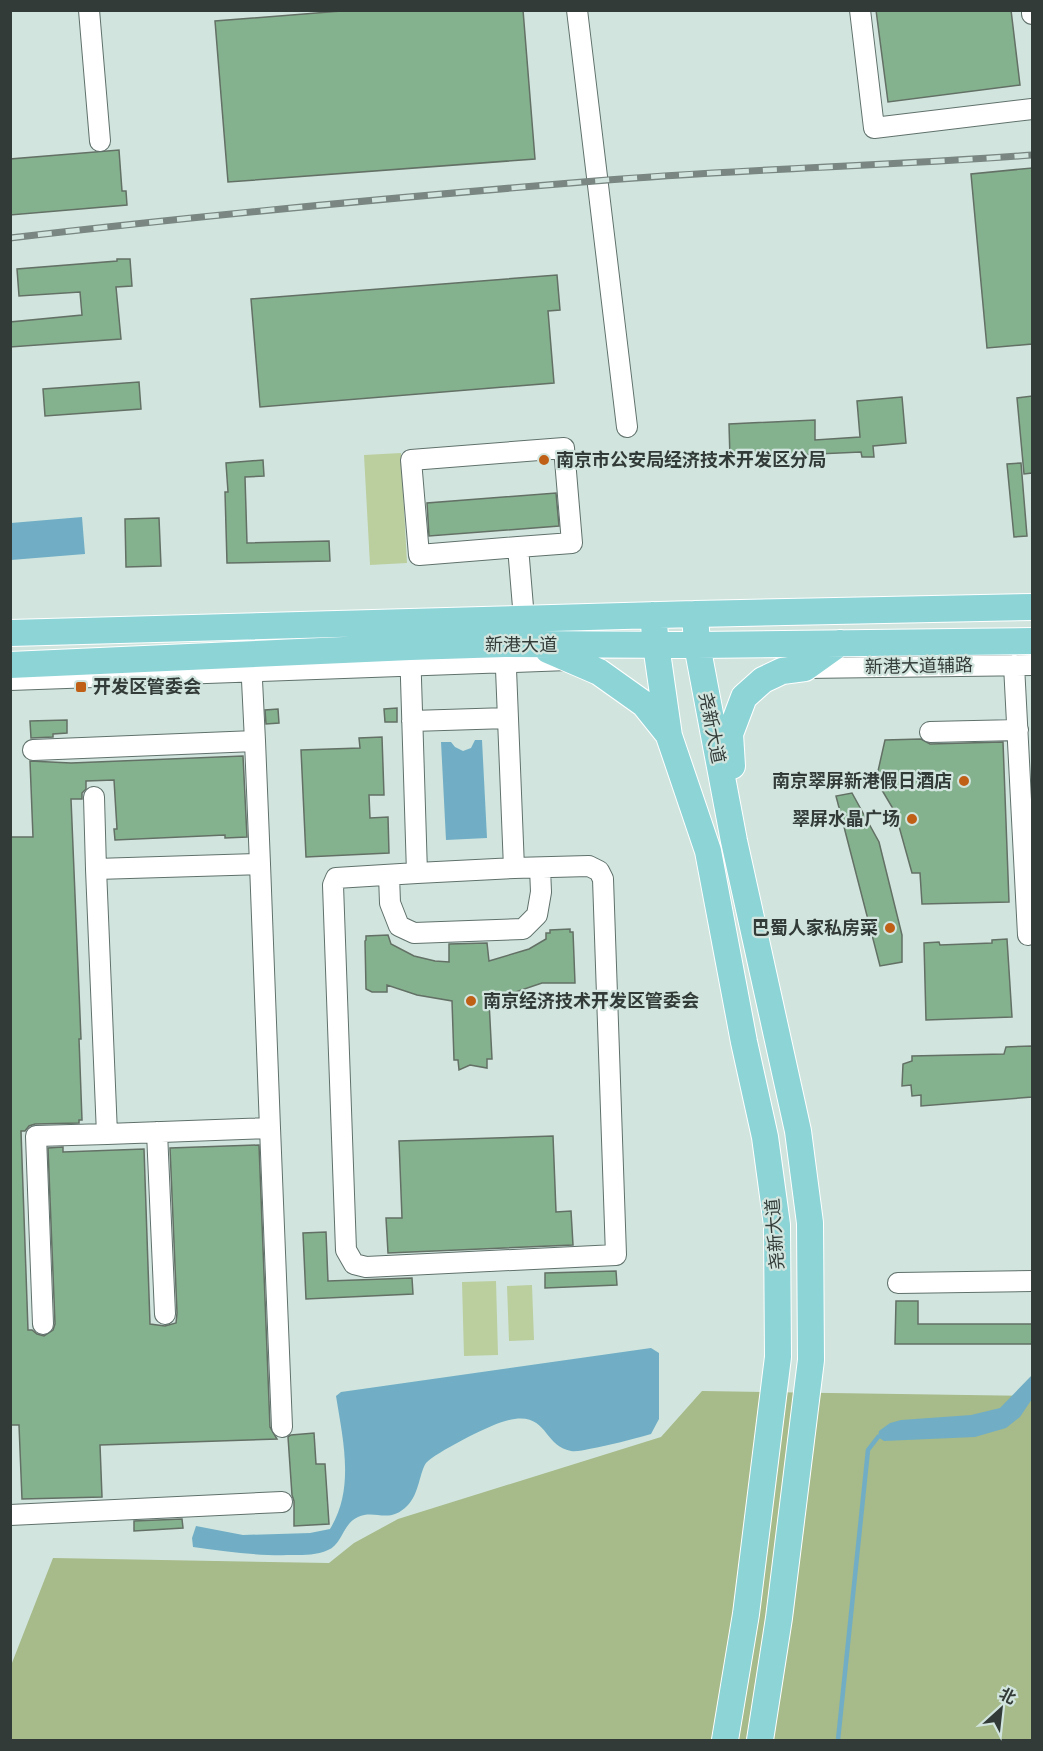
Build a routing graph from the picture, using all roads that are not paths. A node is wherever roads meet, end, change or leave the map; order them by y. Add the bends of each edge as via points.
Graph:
1 (89, 10) edge
2 (577, 10) edge
3 (860, 10) edge
4 (1032, 109) edge
5 (100, 141) dead end
6 (627, 427) dead end
7 (518, 548) junction
8 (1032, 607) edge
9 (695, 614) junction
10 (653, 615) junction
11 (524, 619) junction
12 (10, 633) edge
13 (1032, 641) edge
14 (840, 643) junction
15 (537, 645) junction
16 (656, 645) junction
17 (697, 645) junction
18 (506, 653) junction
19 (410, 656) junction
20 (571, 660) junction
21 (251, 663) junction
22 (10, 665) edge
23 (1023, 665) edge
24 (805, 668) junction
25 (10, 680) edge
26 (508, 718) junction
27 (412, 721) junction
28 (1018, 730) junction
29 (930, 732) dead end
30 (669, 735) junction
31 (255, 741) junction
32 (33, 750) dead end
33 (93, 797) dead end
34 (734, 841) junction
35 (260, 864) junction
36 (514, 868) junction
37 (540, 868) junction
38 (96, 869) junction
39 (417, 873) junction
40 (390, 875) junction
41 (1028, 935) dead end
42 (270, 1128) junction
43 (157, 1132) junction
44 (107, 1134) junction
45 (1032, 1281) edge
46 (898, 1283) dead end
47 (165, 1314) dead end
48 (44, 1324) dead end
49 (282, 1428) dead end
50 (282, 1502) dead end
51 (10, 1515) edge
52 (725, 1740) edge
53 (760, 1740) edge

1 - 5 street
2 - 6 street
3 - 4 street via 874,128
7 - 7 street via 572,543 564,448 411,460 419,555
7 - 11 street
8 - 9 main road, 新港大道
9 - 10 main road, 新港大道
9 - 17 main road, 尧新大道
10 - 11 main road, 新港大道
10 - 16 main road, 尧新大道
11 - 12 main road, 新港大道
13 - 14 main road, 新港大道
14 - 17 main road, 新港大道
14 - 24 main road, 尧新大道
15 - 16 main road, 新港大道
15 - 18 main road, 新港大道
15 - 20 main road, 尧新大道
16 - 17 main road, 新港大道
16 - 30 main road, 尧新大道
17 - 34 main road, 尧新大道
18 - 19 main road, 新港大道
18 - 20 street
18 - 26 street
19 - 21 main road, 新港大道
19 - 27 street
20 - 30 main road, 尧新大道 via 599,672 644,704
21 - 22 main road, 新港大道
21 - 25 street
21 - 31 street
23 - 24 street, 新港大道辅路
23 - 28 street
24 - 34 main road, 尧新大道 via 782,671 763,680 744,697 730,734
26 - 27 street
26 - 36 street
27 - 39 street
28 - 29 street
28 - 41 street
30 - 52 main road, 尧新大道 via 708,851 765,1137 777,1226 778,1358 746,1614
31 - 32 street
31 - 35 street
33 - 38 street
34 - 53 main road, 尧新大道 via 798,1131 810,1223 811,1360
35 - 38 street
35 - 42 street
36 - 37 street
36 - 39 street
37 - 40 street via 537,915 523,929 414,933 399,926 390,903
37 - 40 street via 589,866 599,871 603,879 616,1255 366,1267 354,1264 346,1250 333,885 336,878
38 - 44 street
39 - 40 street
42 - 43 street
42 - 49 street
43 - 44 street
43 - 47 street
44 - 48 street via 36,1136
45 - 46 street
50 - 51 street

